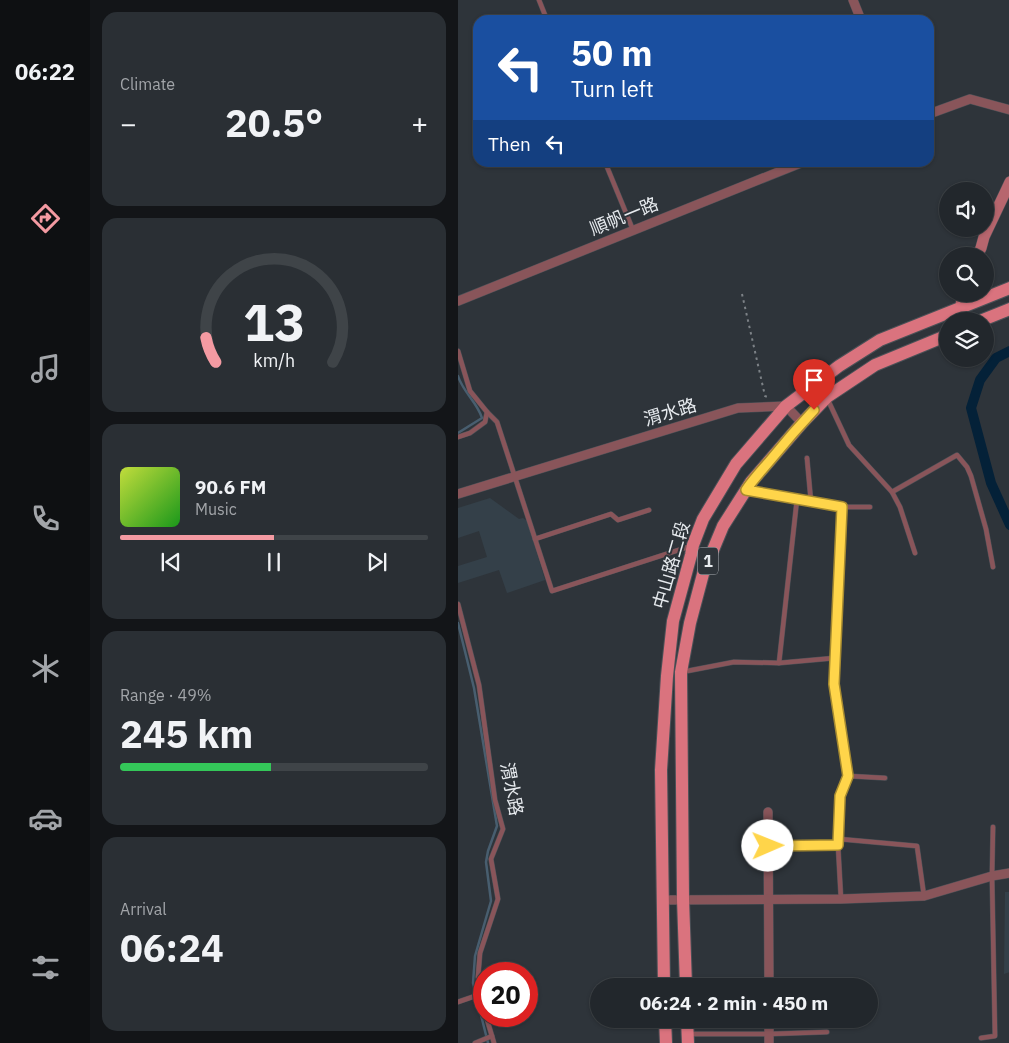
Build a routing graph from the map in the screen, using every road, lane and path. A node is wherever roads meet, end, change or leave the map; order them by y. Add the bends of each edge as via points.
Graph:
1 (539, 0) edge
2 (853, 0) edge
3 (545, 15) edge
4 (859, 15) edge
5 (1010, 110) edge
6 (934, 112) edge
7 (607, 167) edge
8 (790, 167) edge
9 (1010, 182) edge
10 (633, 230) junction
11 (981, 247) edge
12 (1010, 288) edge
13 (742, 294) dead end
14 (458, 300) edge
15 (961, 302) edge
16 (960, 308) junction
17 (1010, 309) edge
18 (961, 312) edge
19 (994, 315) edge
20 (939, 339) edge
21 (458, 352) edge
22 (827, 397) junction
23 (786, 406) junction
24 (487, 412) junction
25 (802, 422) junction
26 (458, 438) edge
27 (807, 458) dead end
28 (514, 476) junction
29 (746, 490) junction
30 (892, 492) junction
31 (458, 494) edge
32 (797, 499) junction
33 (811, 502) junction
34 (842, 507) junction
35 (870, 507) dead end
36 (649, 510) dead end
37 (535, 540) junction
38 (693, 545) junction
39 (915, 553) dead end
40 (993, 567) dead end
41 (458, 604) edge
42 (835, 658) junction
43 (779, 663) junction
44 (681, 672) junction
45 (848, 776) junction
46 (885, 778) dead end
47 (768, 812) dead end
48 (993, 827) dead end
49 (839, 842) junction
50 (768, 846) junction
51 (1010, 873) edge
52 (992, 876) junction
53 (924, 896) junction
54 (683, 899) junction
55 (767, 899) junction
56 (841, 899) junction
57 (663, 900) junction
58 (479, 962) edge
59 (664, 978) edge
60 (686, 978) edge
61 (769, 978) edge
62 (473, 997) edge
63 (458, 1002) edge
64 (489, 1027) edge
65 (665, 1028) edge
66 (827, 1032) dead end
67 (492, 1036) junction
68 (981, 1038) dead end
69 (688, 1039) edge
70 (769, 1039) edge
71 (475, 1043) edge
72 (494, 1043) edge
73 (666, 1043) edge

1 - 3 lane
2 - 4 street
5 - 6 street via 970,99
7 - 10 lane
8 - 10 street, 順帆一路
9 - 11 street
10 - 14 street, 順帆一路
12 - 16 main road, 中山路二段 / 1
13 - 23 path via 765,396
15 - 16 street
16 - 18 street
16 - 23 main road, 中山路二段 / 1 via 880,340 838,366
17 - 19 main road
20 - 22 main road, 中山路二段 / 1 via 875,365
21 - 24 lane via 470,391
22 - 25 main road, 中山路二段 / 1
22 - 30 lane via 849,445
23 - 25 street
23 - 28 street, 渭水路 via 738,408
23 - 38 main road, 中山路二段 / 1 via 736,464 703,519
24 - 26 lane via 485,422
24 - 28 lane via 497,422
25 - 29 main road, 中山路二段 / 1
27 - 33 lane
28 - 31 street, 渭水路
28 - 37 lane
29 - 32 lane
29 - 44 main road, 中山路二段 / 1 via 723,526 703,574
30 - 39 lane via 900,506
30 - 40 lane via 957,455 971,476
32 - 33 lane
32 - 43 lane
33 - 34 lane
34 - 35 lane
34 - 42 lane
36 - 37 lane via 618,520 611,514
37 - 38 lane via 552,591
38 - 57 main road, 中山路二段 / 1 via 673,621 667,676 661,770
41 - 58 lane, 渭水路 via 479,685 503,829 491,859 498,899
42 - 43 lane
42 - 45 lane via 834,684
43 - 44 lane via 734,662
44 - 54 main road, 中山路二段 / 1
45 - 46 lane
45 - 49 lane via 840,796
47 - 50 street
48 - 52 lane
49 - 50 lane
49 - 53 lane via 917,846
49 - 56 lane
50 - 55 street
51 - 52 street
52 - 53 street
52 - 68 lane via 995,1036
53 - 56 street
54 - 55 street
54 - 57 street
54 - 60 main road, 中山路二段 / 1
55 - 56 street
55 - 61 street
57 - 59 main road, 中山路二段 / 1
62 - 63 lane
64 - 67 lane
65 - 73 main road
66 - 70 lane
67 - 71 lane
67 - 72 lane
69 - 70 lane

